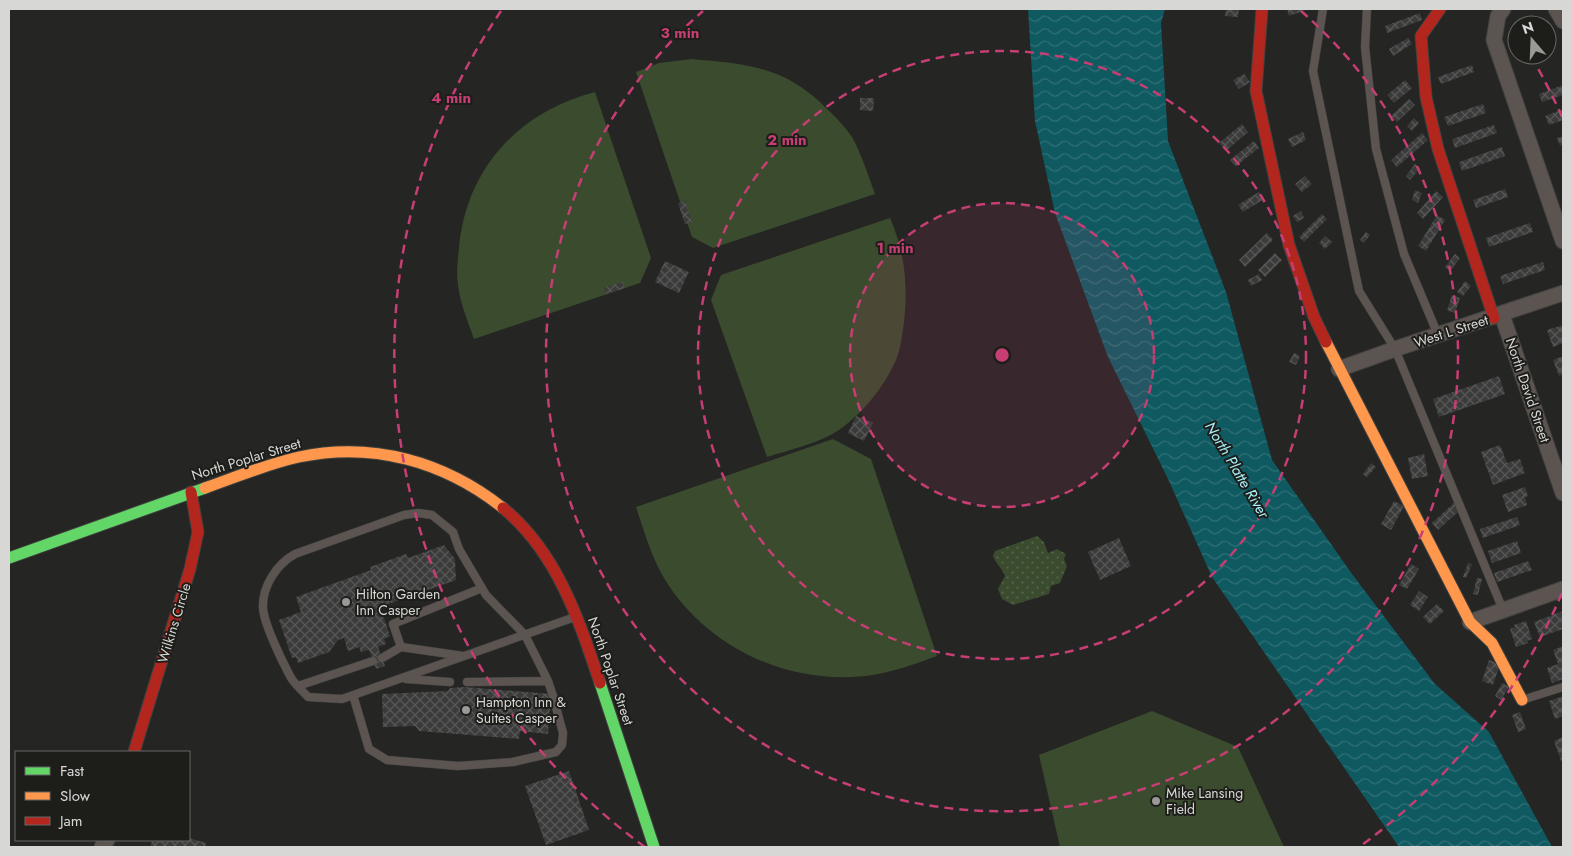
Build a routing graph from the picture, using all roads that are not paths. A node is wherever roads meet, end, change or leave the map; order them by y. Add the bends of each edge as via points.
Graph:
1 (1262, 9) edge
2 (1323, 9) edge
3 (1367, 9) edge
4 (1440, 9) edge
5 (1503, 9) edge
6 (1556, 9) edge
7 (1563, 21) edge
8 (1563, 241) edge
9 (1563, 293) edge
10 (1498, 316) junction
11 (1438, 335) junction
12 (1395, 349) junction
13 (1339, 370) junction
14 (191, 492) junction
15 (1563, 493) edge
16 (9, 558) edge
17 (482, 588) junction
18 (1563, 589) edge
19 (1503, 610) junction
20 (577, 617) junction
21 (1470, 622) junction
22 (525, 635) junction
23 (401, 647) junction
24 (465, 656) junction
25 (382, 658) dead end
26 (373, 662) dead end
27 (401, 678) junction
28 (548, 680) junction
29 (450, 682) dead end
30 (467, 682) dead end
31 (298, 686) junction
32 (1563, 686) edge
33 (353, 695) junction
34 (1522, 700) joint
35 (134, 751) edge
36 (654, 847) edge

1 - 13 street via 1256,91 1289,245 1314,317
2 - 12 lane via 1313,71 1359,291
3 - 11 lane via 1365,47 1376,150 1404,254
4 - 10 street via 1421,36 1426,97 1438,149
5 - 8 street via 1498,16 1494,40
6 - 7 street
9 - 10 street, West L Street
10 - 11 street, West L Street
10 - 15 street, North David Street
11 - 12 street, West L Street
12 - 13 street, West L Street
12 - 19 lane
13 - 21 street
14 - 16 street, North Poplar Street
14 - 20 street, North Poplar Street via 266,466 324,452 381,453 434,466 473,486 505,509 546,555
14 - 35 street, Wilkins Circle via 198,532 190,569
17 - 22 lane
17 - 23 lane via 393,624
17 - 31 lane via 453,532 432,514 404,515 284,560 266,590 263,608 276,646
18 - 19 street
19 - 21 street
20 - 22 lane
20 - 36 street, North Poplar Street
21 - 34 street via 1492,643
22 - 24 lane
22 - 28 lane
23 - 24 lane
23 - 25 lane
24 - 27 lane
26 - 31 lane
27 - 29 lane
27 - 33 lane
28 - 30 lane
28 - 33 lane via 563,733 562,745 556,752 513,762 458,766 387,760 369,749
31 - 33 lane via 308,697 342,699
32 - 34 lane

